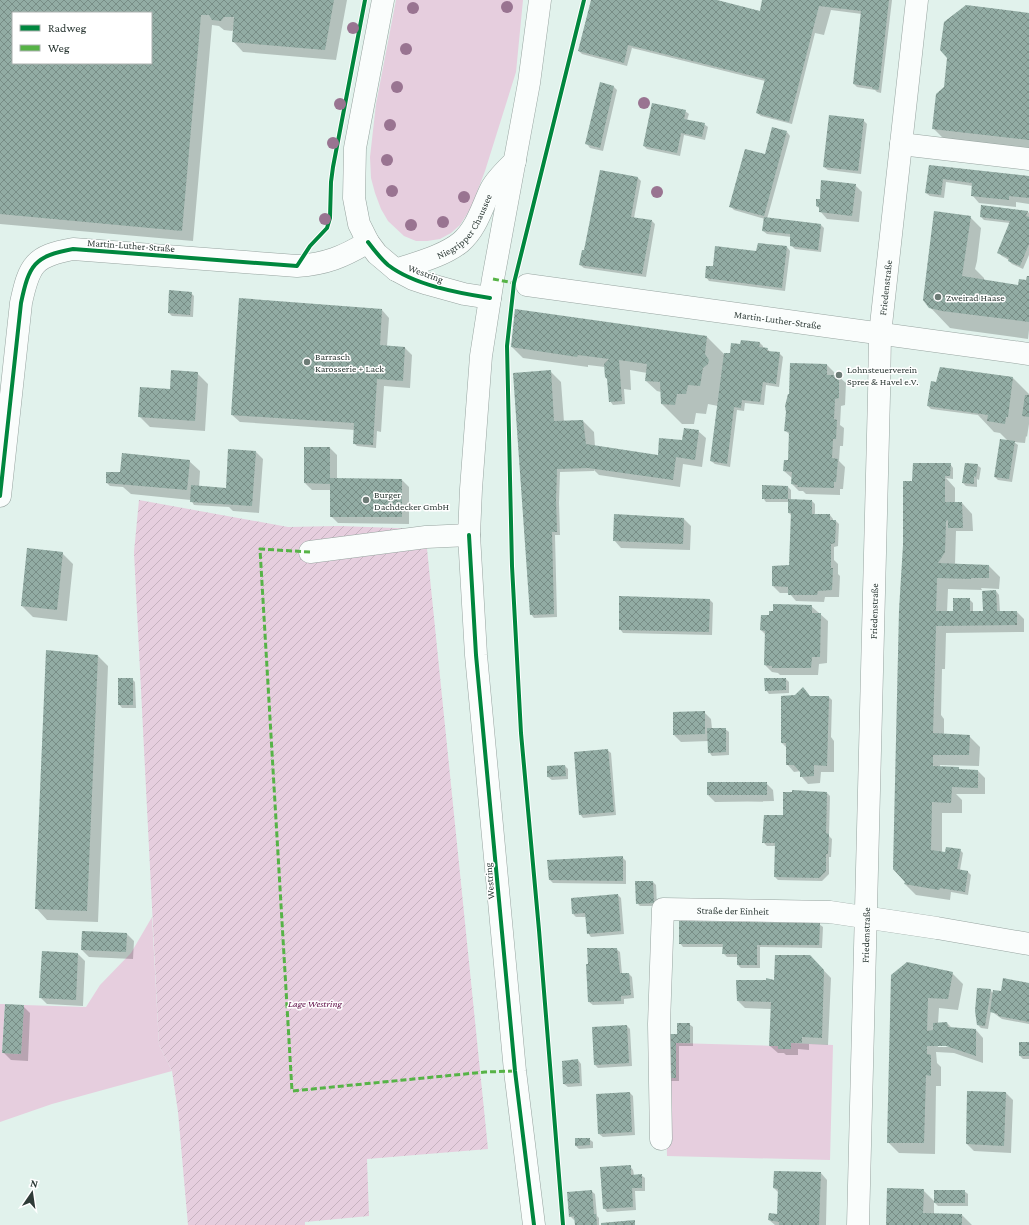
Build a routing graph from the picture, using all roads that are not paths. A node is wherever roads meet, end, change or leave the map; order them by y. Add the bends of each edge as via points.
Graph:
1 (383, 0) edge
2 (540, 0) edge
3 (917, 0) edge
4 (901, 144) junction
5 (1029, 159) edge
6 (515, 161) junction
7 (368, 242) junction
8 (396, 270) junction
9 (527, 285) dead end
10 (490, 298) junction
11 (880, 334) junction
12 (1029, 354) edge
13 (0, 496) edge
14 (469, 535) junction
15 (310, 552) dead end
16 (866, 917) junction
17 (1029, 944) edge
18 (661, 1139) dead end
19 (534, 1225) edge
20 (858, 1225) edge

1 - 7 street, Westring via 355,148 355,208
2 - 6 street
3 - 4 street, Friedenstraße
4 - 5 street
4 - 11 street, Friedenstraße
6 - 8 street, Niegripper Chaussee via 492,188 474,225 460,242 435,256
6 - 10 street
7 - 8 street, Westring via 384,261
7 - 13 street, Martin-Luther-Straße via 326,262 297,266 73,249 45,256 29,273 21,303
8 - 10 street, Westring via 428,284
9 - 11 street, Martin-Luther-Straße
10 - 14 street, Westring via 478,385
11 - 12 street, Martin-Luther-Straße
11 - 16 street, Friedenstraße
14 - 15 street via 426,536
14 - 19 street, Westring via 476,655 515,1070
16 - 17 street, Straße der Einheit
16 - 18 street, Straße der Einheit via 830,912 663,909 659,1024
16 - 20 street, Friedenstraße

